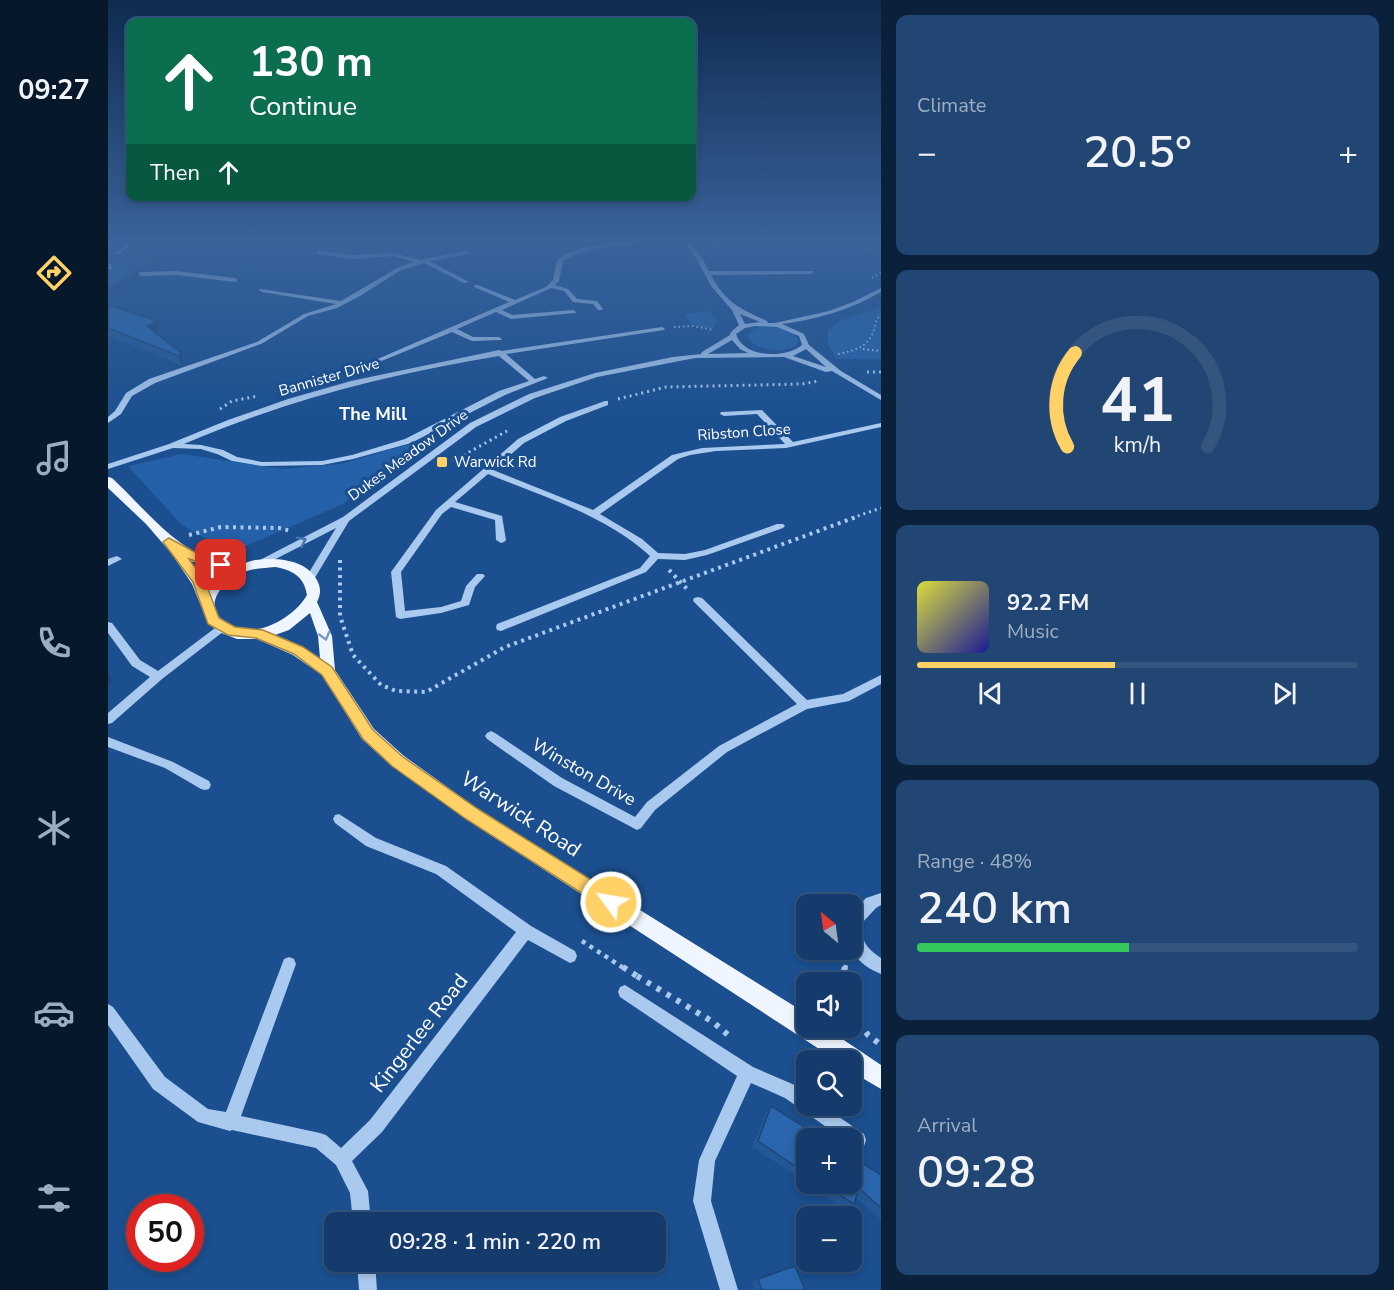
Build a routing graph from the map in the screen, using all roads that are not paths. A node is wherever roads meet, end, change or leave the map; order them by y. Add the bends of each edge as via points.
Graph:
1 (331, 301) edge
2 (345, 301) edge
3 (579, 301) edge
4 (728, 301) edge
5 (860, 301) edge
6 (514, 302) edge
7 (342, 303) junction
8 (600, 309) dead end
9 (735, 309) junction
10 (496, 310) junction
11 (573, 312) dead end
12 (821, 317) junction
13 (770, 324) junction
14 (743, 326) junction
15 (452, 329) junction
16 (662, 329) road end
17 (733, 336) junction
18 (499, 339) dead end
19 (806, 343) junction
20 (499, 352) junction
21 (764, 355) junction
22 (695, 356) junction
23 (786, 356) junction
24 (838, 373) junction
25 (544, 378) dead end
26 (534, 381) junction
27 (299, 383) dead end
28 (881, 398) edge
29 (605, 403) road end
30 (724, 414) dead end
31 (108, 421) edge
32 (881, 425) edge
33 (791, 445) junction
34 (172, 446) junction
35 (108, 467) edge
36 (486, 470) junction
37 (108, 481) edge
38 (448, 503) junction
39 (594, 514) junction
40 (346, 519) junction
41 (780, 526) dead end
42 (501, 540) dead end
43 (169, 542) junction
44 (656, 556) junction
45 (259, 564) junction
46 (237, 569) junction
47 (480, 576) dead end
48 (310, 579) junction
49 (698, 600) road end
50 (208, 601) junction
51 (311, 603) junction
52 (108, 626) edge
53 (501, 627) dead end
54 (222, 628) junction
55 (258, 633) junction
56 (327, 671) junction
57 (158, 676) junction
58 (881, 679) edge
59 (805, 705) junction
60 (108, 720) edge
61 (491, 736) dead end
62 (108, 741) edge
63 (205, 785) dead end
64 (339, 819) dead end
65 (881, 898) edge
66 (526, 931) junction
67 (570, 956) road end
68 (289, 964) dead end
69 (881, 967) edge
70 (625, 992) road end
71 (108, 1012) edge
72 (796, 1019) edge
73 (824, 1038) edge
74 (747, 1073) junction
75 (881, 1078) edge
76 (796, 1096) edge
77 (824, 1116) edge
78 (230, 1123) junction
79 (841, 1128) edge
80 (342, 1159) junction
81 (361, 1212) edge
82 (367, 1272) edge
83 (368, 1290) edge
84 (729, 1290) edge

1 - 7 street
2 - 7 street
3 - 8 street via 595,302
4 - 9 street
5 - 12 street
6 - 10 street
7 - 31 street via 306,315 259,343 152,381 129,395
9 - 13 street
9 - 14 street
10 - 11 street via 511,317
10 - 15 street
12 - 13 street
12 - 19 street via 811,322
13 - 14 street
13 - 19 street via 795,331
14 - 17 street, Dukes Meadow Drive
15 - 18 street via 472,339
15 - 27 street via 382,359
16 - 20 street, Bannister Drive
17 - 21 street via 741,347
17 - 22 street, Dukes Meadow Drive
19 - 23 street via 795,354
19 - 24 street
20 - 26 street
20 - 34 street, Bannister Drive via 419,366 338,387
21 - 22 street, Dukes Meadow Drive
21 - 23 street, Dukes Meadow Drive
22 - 40 street, Dukes Meadow Drive via 595,375 498,411 449,440
23 - 24 street
24 - 28 street
25 - 26 street, Bannister Drive
26 - 34 street, Bannister Drive via 408,441 332,461 262,464 201,447
29 - 36 street via 521,441
30 - 33 street via 759,412
32 - 33 street, Ribston Close
33 - 39 street, Ribston Close via 688,452
34 - 35 street, Bannister Drive
36 - 38 street
36 - 39 street
37 - 43 main road
38 - 42 street via 499,518
38 - 47 street via 396,572 400,615 465,603 471,586
39 - 44 street
45 -> 40 street, Dukes Meadow Drive
40 - 48 street, Dukes Meadow Drive
41 - 44 street via 707,552 685,557
43 - 46 main road via 196,558
43 - 50 main road via 199,581
44 - 53 street via 644,570
45 - 46 main road
45 - 48 main road via 290,565
46 - 50 main road via 221,580
48 - 51 main road
49 - 59 street
50 - 54 main road via 208,611
51 - 55 main road via 291,623
51 -> 56 main road via 326,634
52 - 57 street via 136,663
54 - 55 main road
54 - 57 street
55 - 56 main road, Warwick Road via 298,651
56 - 72 main road, Warwick Road via 368,734 398,761 472,814
57 - 60 street
58 - 59 street, Winston Drive via 845,698
59 - 61 street, Winston Drive via 723,749 651,806 637,824 558,782
62 - 63 street via 169,765
64 - 66 street via 371,842 441,870
65 - 69 street via 855,920 854,940 860,952
66 - 67 street
66 - 80 street, Kingerlee Road via 376,1126
68 - 78 street
70 - 74 street
71 - 78 street via 159,1083 204,1116
73 - 75 main road, Warwick Road
74 - 76 street
74 - 84 street via 707,1160 702,1201
77 - 79 street
78 - 80 street via 320,1141
80 - 81 street via 359,1191
82 - 83 street

